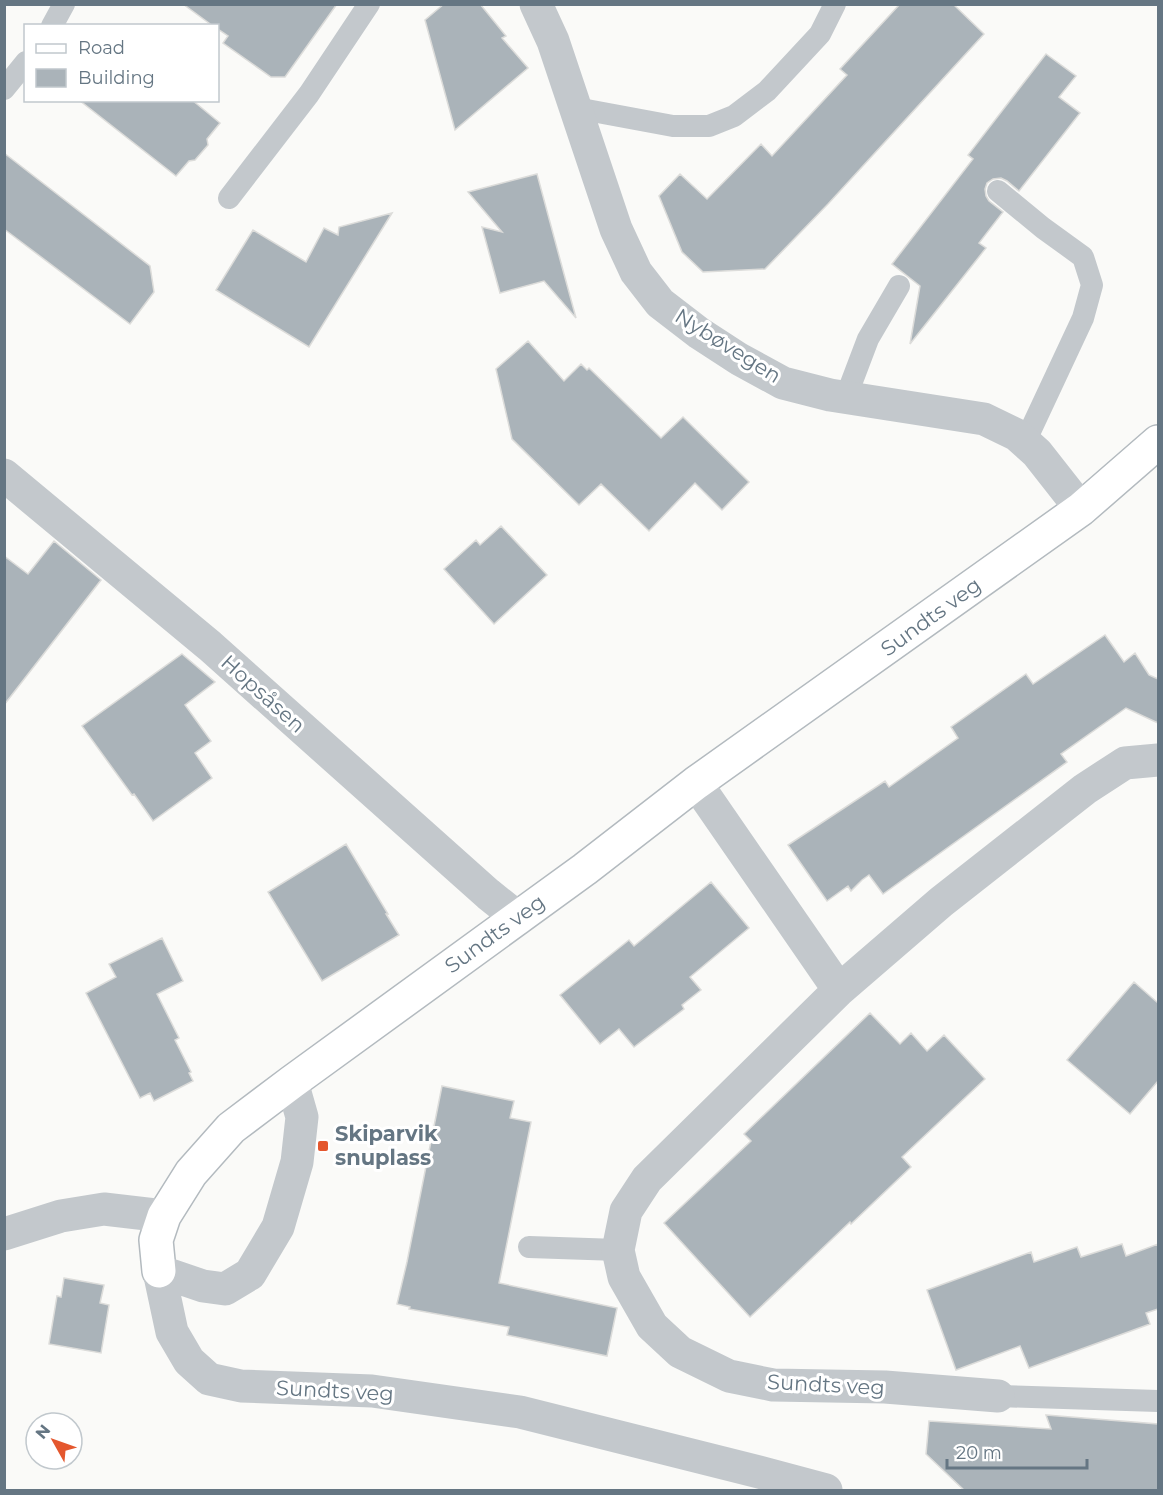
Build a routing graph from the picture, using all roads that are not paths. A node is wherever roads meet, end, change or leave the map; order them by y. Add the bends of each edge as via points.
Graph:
1 (64, 4) edge
2 (369, 4) edge
3 (536, 4) edge
4 (835, 4) edge
5 (53, 24) edge
6 (24, 64) edge
7 (4, 89) edge
8 (576, 108) junction
9 (998, 191) dead end
10 (229, 198) dead end
11 (899, 286) dead end
12 (846, 397) junction
13 (1025, 442) junction
14 (1158, 442) edge
15 (4, 475) edge
16 (1081, 510) junction
17 (1158, 760) edge
18 (696, 783) junction
19 (518, 918) junction
20 (839, 990) junction
21 (292, 1082) junction
22 (164, 1216) junction
23 (4, 1234) edge
24 (530, 1247) dead end
25 (618, 1250) junction
26 (159, 1271) junction
27 (998, 1396) joint
28 (1158, 1401) edge
29 (826, 1491) edge

1 - 5 lane
2 - 10 lane via 309,94
3 - 8 street, Nybøvegen
4 - 8 lane via 820,34 766,91 734,116 709,126 673,126
6 - 7 lane
8 - 12 street, Nybøvegen via 616,229 636,272 660,303 699,333 783,383
9 - 13 lane via 1083,257 1092,285 1083,318
11 - 12 lane via 868,339
12 - 13 street, Nybøvegen via 984,419
13 - 16 street, Nybøvegen
14 - 16 street, Sundts veg
15 - 19 street, Hopsåsen via 210,646
16 - 18 street, Sundts veg
17 - 20 street, Sundts veg via 1125,763 1085,789 941,902
18 - 19 street, Sundts veg
18 - 20 street
19 - 21 street, Sundts veg
20 - 25 street, Sundts veg via 647,1179 626,1211
21 - 22 street, Sundts veg via 231,1128 191,1173
21 - 26 street via 302,1117 297,1162 278,1227 250,1274 225,1289
22 - 23 street via 104,1209 61,1216
22 - 26 street, Sundts veg via 156,1240
24 - 25 lane
25 - 27 street, Sundts veg via 624,1277 652,1326 680,1352 729,1376 773,1385
26 - 29 street, Sundts veg via 172,1332 189,1361 209,1379 241,1386 372,1391 520,1412
27 - 28 lane, Sundts veg

